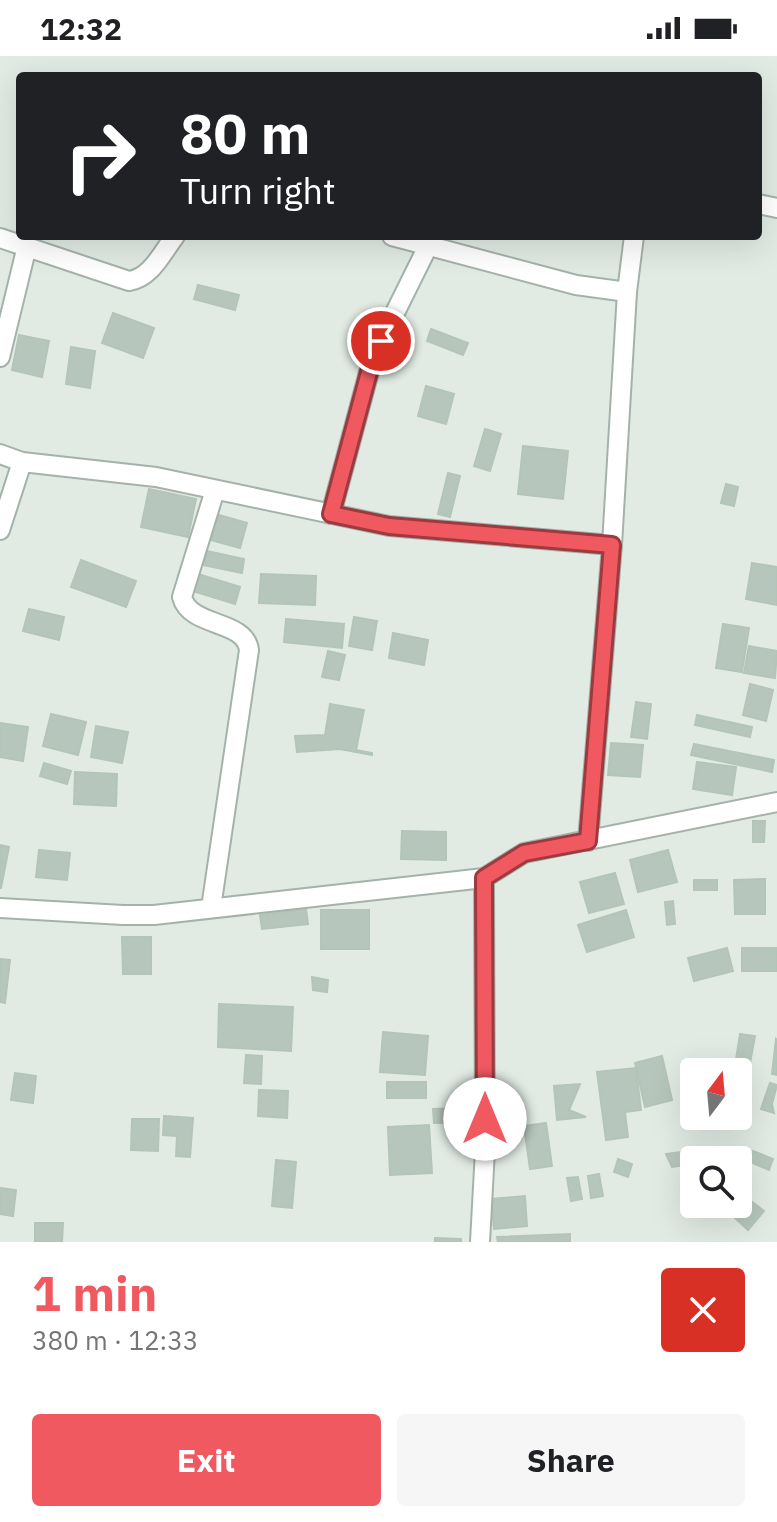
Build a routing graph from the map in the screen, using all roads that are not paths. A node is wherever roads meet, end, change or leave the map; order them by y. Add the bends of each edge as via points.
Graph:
1 (0, 238) edge
2 (172, 240) edge
3 (406, 240) edge
4 (634, 240) edge
5 (27, 246) junction
6 (428, 246) junction
7 (627, 292) junction
8 (0, 357) edge
9 (0, 454) edge
10 (22, 462) junction
11 (215, 490) junction
12 (331, 514) junction
13 (0, 530) edge
14 (612, 545) junction
15 (777, 802) edge
16 (588, 841) junction
17 (484, 878) junction
18 (0, 908) edge
19 (211, 908) junction
20 (480, 1242) edge

1 - 5 street
2 - 5 street via 150,271 129,281
3 - 6 street
4 - 7 street
5 - 8 street
6 - 7 street via 576,285
6 - 12 street via 369,372
7 - 14 street
9 - 10 street
10 - 11 street via 156,477
10 - 13 street
11 - 12 street
11 - 19 street via 182,597 192,612 242,635 249,650
12 - 14 street via 389,526
14 - 16 street
15 - 16 street
16 - 17 street via 524,853
17 - 19 street
17 - 20 street
18 - 19 street via 123,915

